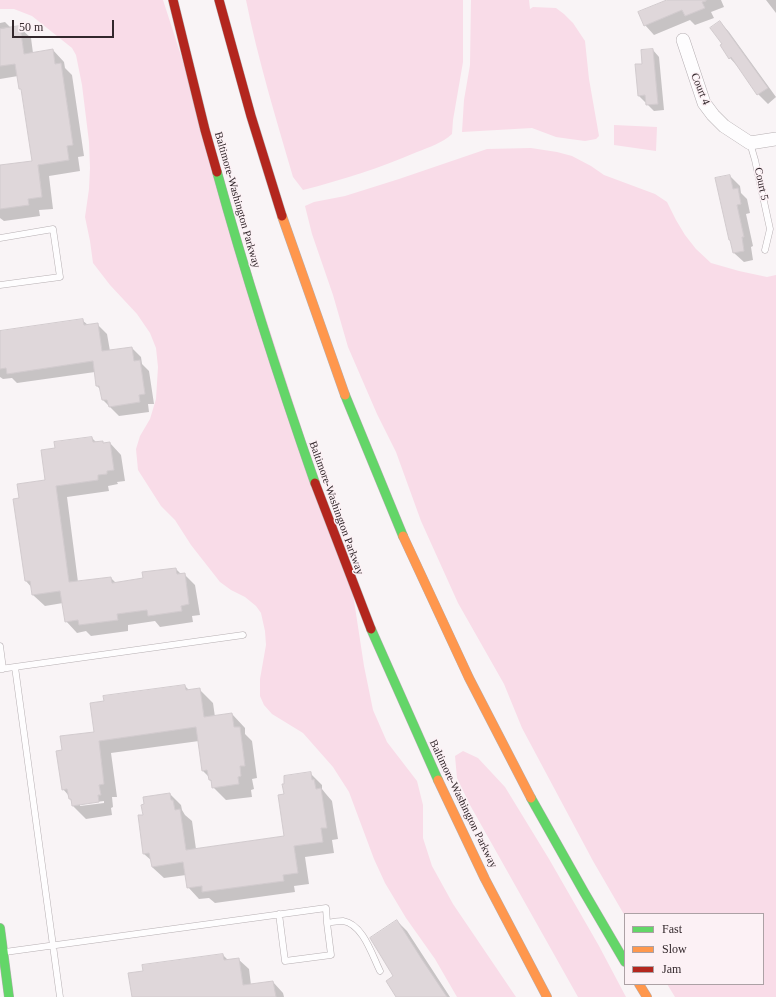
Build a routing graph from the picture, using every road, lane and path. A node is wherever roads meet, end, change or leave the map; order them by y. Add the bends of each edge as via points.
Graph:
1 (173, 0) edge
2 (219, 0) edge
3 (683, 40) dead end
4 (776, 139) edge
5 (750, 142) junction
6 (0, 238) edge
7 (764, 250) dead end
8 (0, 285) edge
9 (243, 635) dead end
10 (0, 646) edge
11 (15, 667) junction
12 (2, 669) edge
13 (279, 914) junction
14 (327, 923) junction
15 (0, 928) edge
16 (53, 945) junction
17 (2, 952) edge
18 (624, 960) edge
19 (380, 971) dead end
20 (640, 985) edge
21 (10, 997) edge
22 (60, 997) edge
23 (547, 997) edge
24 (647, 997) edge

1 - 23 main road, Baltimore-Washington Parkway via 190,77 248,283 282,393 351,582 398,695 453,814
2 - 18 main road via 269,176 302,275 339,380 413,559 504,749
3 - 5 street, Court 4 via 704,103 724,126
4 - 5 street
5 - 7 lane, Court 5 via 770,229
6 - 8 lane via 53,229 60,278
9 - 11 lane
10 - 12 lane
11 - 12 lane
11 - 16 lane
13 - 14 lane via 326,908
13 - 14 lane via 285,961 331,955
13 - 16 lane
14 - 19 lane via 343,921 356,928 362,934
15 - 17 main road
16 - 17 lane
16 - 22 lane
17 - 21 main road
20 - 24 main road

